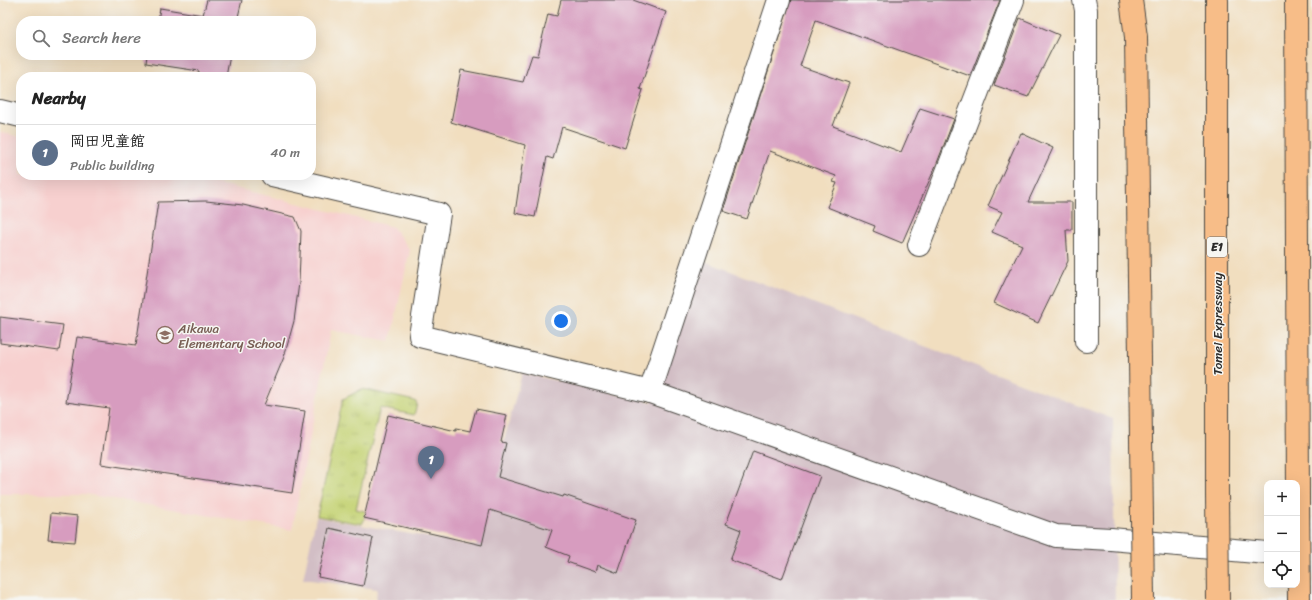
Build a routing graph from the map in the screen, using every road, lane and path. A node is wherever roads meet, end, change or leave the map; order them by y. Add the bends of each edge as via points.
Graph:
1 (779, 0) edge
2 (1013, 0) edge
3 (1084, 0) edge
4 (1132, 0) edge
5 (1136, 0) edge
6 (1218, 0) edge
7 (1296, 0) edge
8 (1136, 37) junction
9 (0, 111) edge
10 (16, 115) edge
11 (293, 180) edge
12 (920, 245) dead end
13 (1086, 341) dead end
14 (650, 392) junction
15 (1264, 553) edge
16 (1300, 556) edge
17 (1312, 557) edge
18 (1143, 600) edge
19 (1218, 600) edge
20 (1299, 600) edge

1 - 14 street
2 - 12 street
3 - 13 street
4 - 8 highway
5 - 8 highway
6 - 19 highway, Tomei Expressway / E1, bridge
7 - 20 highway, bridge
8 - 18 highway, bridge
9 - 10 street
11 - 14 street via 439,214 420,336
14 - 15 street via 1056,536
16 - 17 street

